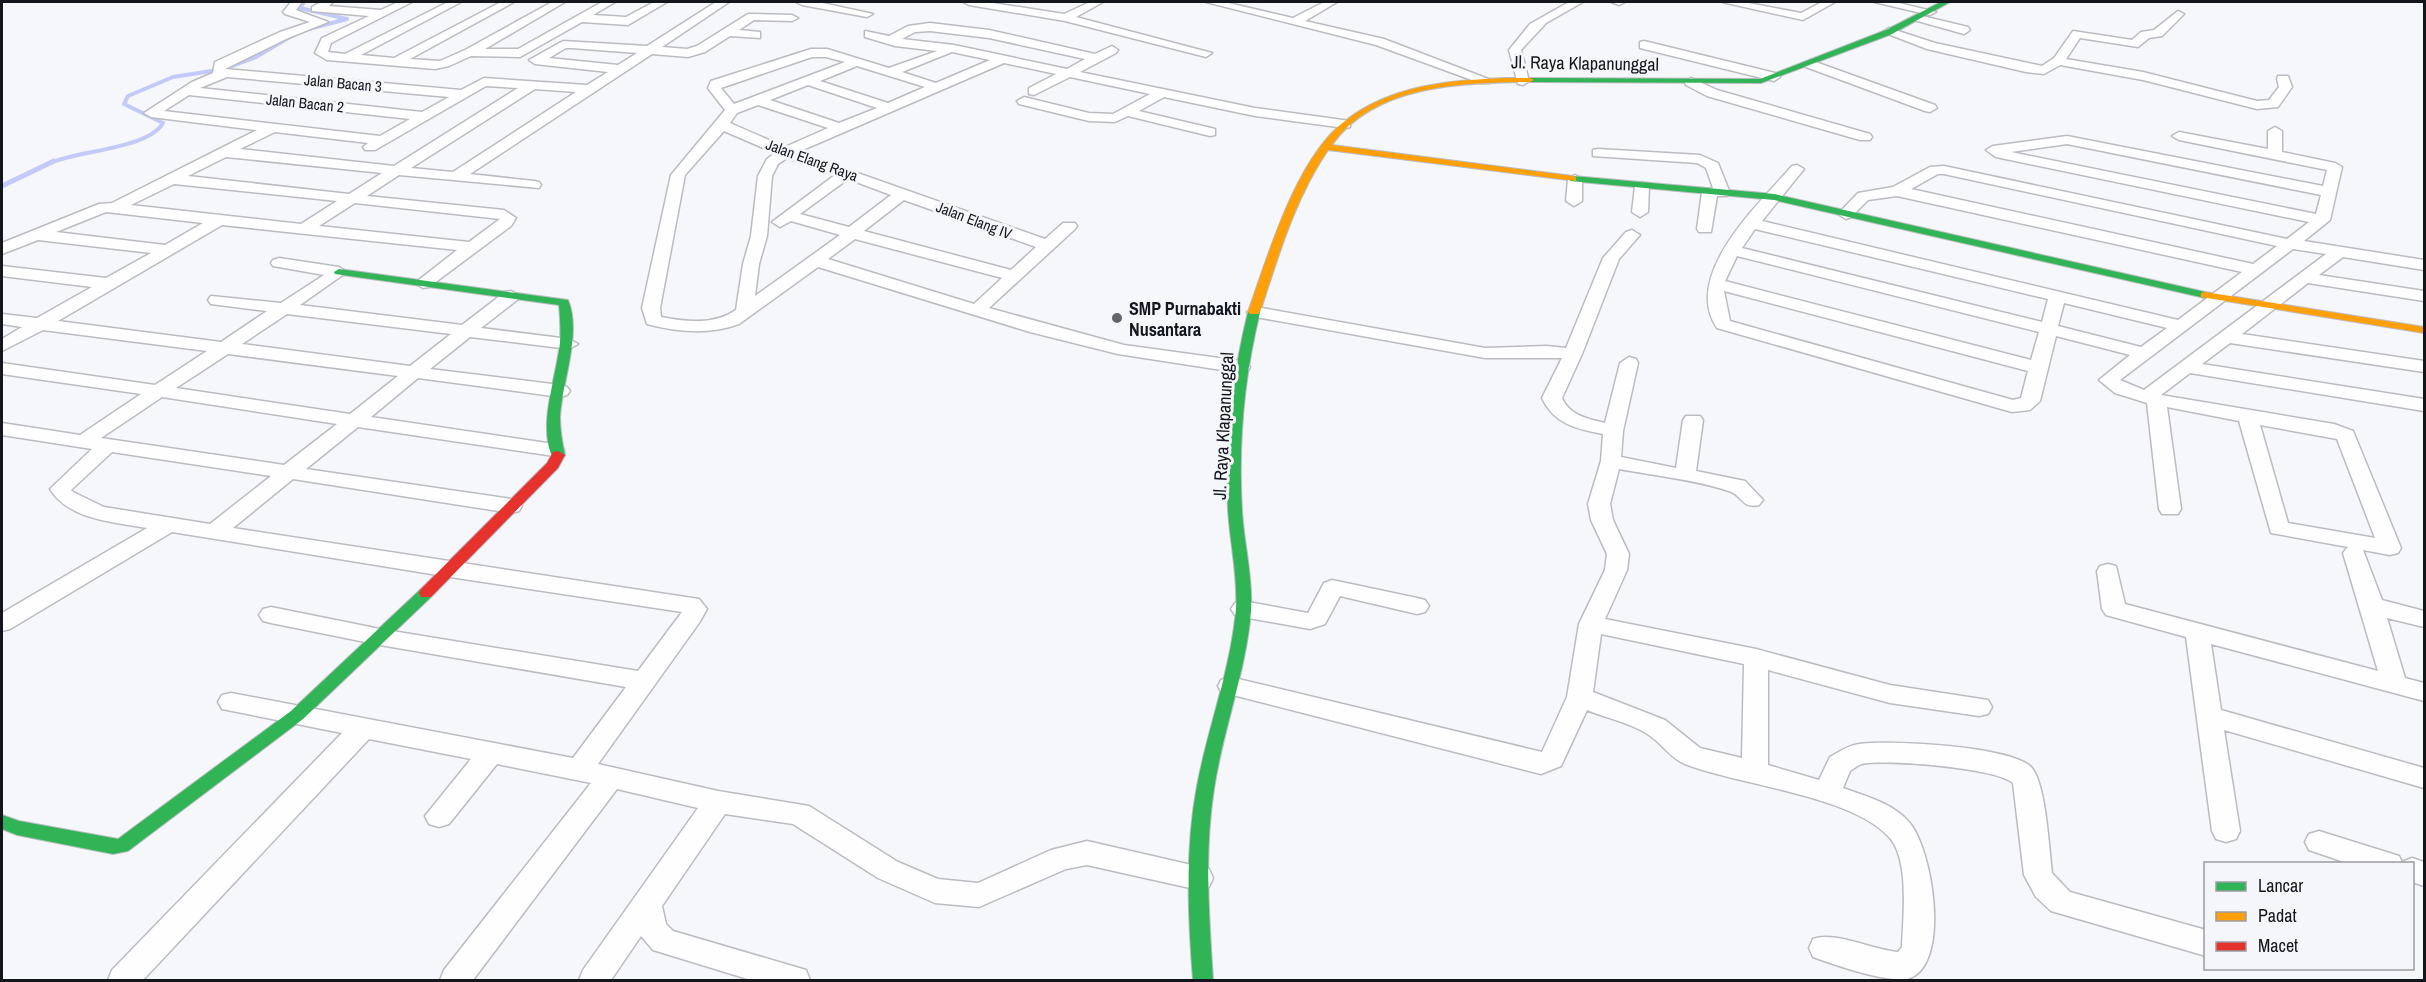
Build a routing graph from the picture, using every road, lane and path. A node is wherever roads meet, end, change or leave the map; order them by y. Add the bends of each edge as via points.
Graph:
1 (296, 2) edge
2 (328, 2) edge
3 (406, 2) edge
4 (456, 2) edge
5 (509, 2) edge
6 (559, 2) edge
7 (609, 2) edge
8 (661, 2) edge
9 (810, 2) edge
10 (969, 2) edge
11 (1098, 2) edge
12 (1222, 2) edge
13 (1332, 2) edge
14 (1577, 2) edge
15 (1728, 2) edge
16 (1829, 2) edge
17 (1880, 2) edge
18 (1946, 2) edge
19 (720, 3) edge
20 (382, 14) junction
21 (867, 14) dead end
22 (2178, 14) dead end
23 (1924, 15) junction
24 (755, 16) junction
25 (580, 18) junction
26 (792, 18) dead end
27 (1065, 18) junction
28 (1296, 21) junction
29 (641, 29) dead end
30 (1964, 30) dead end
31 (675, 32) junction
32 (728, 32) junction
33 (1889, 32) junction
34 (869, 34) dead end
35 (756, 35) dead end
36 (891, 40) junction
37 (1644, 45) dead end
38 (954, 49) junction
39 (649, 50) junction
40 (1112, 50) dead end
41 (470, 52) junction
42 (1206, 53) dead end
43 (518, 54) junction
44 (347, 58) junction
45 (536, 58) junction
46 (1096, 58) junction
47 (1002, 59) junction
48 (2058, 61) junction
49 (395, 62) junction
50 (857, 62) junction
51 (254, 64) dead end
52 (1810, 64) junction
53 (620, 69) junction
54 (224, 71) junction
55 (891, 72) junction
56 (1068, 74) junction
57 (1774, 77) junction
58 (2283, 79) dead end
59 (1485, 80) junction
60 (808, 81) junction
61 (1523, 81) junction
62 (338, 82) junction
63 (1691, 82) junction
64 (534, 84) junction
65 (937, 87) junction
66 (588, 89) junction
67 (187, 91) junction
68 (1162, 93) junction
69 (462, 94) junction
70 (758, 100) junction
71 (298, 102) junction
72 (891, 108) junction
73 (1930, 108) dead end
74 (732, 110) junction
75 (1127, 112) junction
76 (422, 116) junction
77 (253, 125) junction
78 (722, 125) junction
79 (273, 127) junction
80 (840, 128) junction
81 (1340, 129) junction
82 (2275, 131) dead end
83 (1210, 132) dead end
84 (2179, 136) dead end
85 (1865, 137) dead end
86 (382, 140) junction
87 (1327, 147) junction
88 (224, 152) junction
89 (785, 152) junction
90 (1598, 153) dead end
91 (2275, 154) junction
92 (341, 165) junction
93 (1797, 170) dead end
94 (395, 171) junction
95 (847, 173) junction
96 (454, 177) junction
97 (173, 179) junction
98 (1575, 179) junction
99 (534, 185) dead end
100 (1642, 186) junction
101 (1897, 191) junction
102 (1716, 192) junction
103 (2330, 192) junction
104 (902, 194) junction
105 (1774, 197) junction
106 (353, 198) junction
107 (1574, 201) dead end
108 (889, 204) junction
109 (116, 207) junction
110 (1640, 212) dead end
111 (1846, 213) junction
112 (788, 216) junction
113 (219, 220) junction
114 (2322, 220) junction
115 (1754, 224) junction
116 (1069, 225) dead end
117 (305, 228) junction
118 (1705, 229) dead end
119 (853, 232) junction
120 (36, 234) junction
121 (1008, 234) junction
122 (1632, 235) dead end
123 (759, 236) junction
124 (2290, 244) junction
125 (1046, 245) junction
126 (471, 247) junction
127 (2, 249) edge
128 (168, 250) junction
129 (1732, 250) junction
130 (2338, 253) junction
131 (816, 261) junction
132 (279, 263) dead end
133 (2424, 265) edge
134 (2257, 270) junction
135 (2, 271) edge
136 (339, 272) junction
137 (1014, 276) junction
138 (2306, 278) junction
139 (423, 283) junction
140 (110, 284) junction
141 (1716, 284) junction
142 (511, 296) junction
143 (2058, 296) junction
144 (2424, 296) edge
145 (2220, 299) junction
146 (217, 300) dead end
147 (2262, 306) junction
148 (282, 309) junction
149 (745, 310) junction
150 (978, 310) junction
151 (1256, 312) junction
152 (2, 318) edge
153 (41, 324) junction
154 (2182, 326) junction
155 (2048, 330) junction
156 (2424, 330) edge
157 (466, 331) junction
158 (2226, 337) junction
159 (569, 344) junction
160 (2, 346) edge
161 (223, 348) junction
162 (2145, 353) junction
163 (1573, 354) junction
164 (1629, 363) dead end
165 (1241, 367) junction
166 (2189, 367) junction
167 (2424, 367) edge
168 (2, 368) edge
169 (2038, 368) junction
170 (414, 373) junction
171 (159, 391) junction
172 (560, 391) junction
173 (2150, 399) junction
174 (2424, 405) edge
175 (2247, 415) junction
176 (1693, 420) dead end
177 (355, 421) junction
178 (2, 429) edge
179 (1613, 431) junction
180 (82, 442) junction
181 (106, 446) junction
182 (554, 450) junction
183 (1611, 461) junction
184 (289, 473) junction
185 (1685, 476) junction
186 (1752, 500) dead end
187 (511, 506) junction
188 (2170, 509) dead end
189 (167, 525) junction
190 (214, 532) junction
191 (2354, 553) dead end
192 (450, 570) junction
193 (2108, 570) dead end
194 (1417, 606) dead end
195 (2372, 606) junction
196 (1243, 609) junction
197 (271, 615) dead end
198 (2424, 619) edge
199 (2, 624) edge
200 (1591, 624) junction
201 (2197, 632) junction
202 (380, 637) junction
203 (1756, 658) junction
204 (645, 681) junction
205 (2394, 684) junction
206 (1230, 686) junction
207 (2424, 692) edge
208 (1580, 697) junction
209 (231, 702) dead end
210 (1978, 707) dead end
211 (297, 715) junction
212 (2209, 716) junction
213 (362, 729) junction
214 (491, 753) junction
215 (579, 770) junction
216 (1755, 772) junction
217 (2424, 777) edge
218 (610, 778) junction
219 (1827, 794) junction
220 (718, 802) junction
221 (439, 816) dead end
222 (7, 830) edge
223 (2226, 831) dead end
224 (2319, 842) dead end
225 (2383, 862) edge
226 (1199, 878) junction
227 (646, 905) junction
228 (2204, 943) edge
229 (1824, 948) dead end
230 (123, 981) edge
231 (455, 981) edge
232 (594, 981) edge
233 (795, 981) edge
234 (1203, 981) edge

1 - 54 street via 289,12 322,22 273,39 219,65
2 - 20 street via 316,9
3 - 20 street
4 - 44 street
5 - 49 street
6 - 41 street
7 - 25 street
8 - 25 street via 628,21
9 - 21 street
10 - 27 street
11 - 27 street
12 - 28 street
13 - 28 street
14 - 61 street via 1545,16 1521,41 1515,50
15 - 16 street via 1798,17
17 - 23 street
18 - 23 street, Jl. Raya Klapanunggal
19 - 24 street
19 - 31 street
20 - 44 street via 323,43 322,55
22 - 48 street via 2158,33 2145,35 2134,44 2078,34
23 - 30 street
23 - 33 street, Jl. Raya Klapanunggal
24 - 26 street
24 - 32 street
25 - 43 street
27 - 42 street
28 - 59 street via 1380,42
29 - 31 street
31 - 39 street
32 - 35 street
32 - 39 street via 692,52
33 - 48 street via 2026,68 2044,70
33 - 52 street, Jl. Raya Klapanunggal
34 - 36 street
36 - 38 street
36 - 46 street via 912,29 930,27 998,36
37 - 57 street
38 - 47 street
38 - 55 street
39 - 45 street via 572,44
39 - 53 street
40 - 46 street
41 - 43 street
41 - 49 street via 440,65
43 - 45 street
44 - 49 street
45 - 53 street
46 - 56 street
47 - 56 street
47 - 65 street
48 - 58 street via 2143,76 2265,105 2273,104 2286,87
50 - 55 street
50 - 60 street
50 - 74 street via 827,52 811,53 716,84 714,88
51 - 54 street
52 - 57 street, Jl. Raya Klapanunggal
52 - 73 street
53 - 66 street
54 - 62 street, Jalan Bacan 3
54 - 67 street
55 - 65 street
56 - 68 street
56 - 75 street via 1029,96 1102,119
57 - 63 street, Jl. Raya Klapanunggal via 1761,81
59 - 61 street, Jl. Raya Klapanunggal
59 - 81 street, Jl. Raya Klapanunggal via 1441,83 1398,94 1377,103
60 - 70 street
60 - 72 street
61 - 63 street, Jl. Raya Klapanunggal
62 - 69 street, Jalan Bacan 3
62 - 71 street
63 - 85 street via 1712,93
64 - 66 street
64 - 69 street via 484,82
64 - 94 street
65 - 72 street
66 - 96 street
67 - 71 street, Jalan Bacan 2
67 - 77 street via 151,113
68 - 75 street
68 - 81 street via 1255,112 1278,122
69 - 76 street
70 - 74 street
70 - 80 street
71 - 76 street, Jalan Bacan 2
71 - 77 street
72 - 80 street
74 - 78 street
75 - 83 street
76 - 86 street
77 - 79 street
78 - 89 street, Jalan Elang Raya
78 - 149 street via 678,175 650,313 653,320 667,324 718,326
79 - 86 street
79 - 88 street
80 - 89 street
81 - 87 street, Jl. Raya Klapanunggal
82 - 91 street
84 - 91 street
86 - 92 street
87 - 98 street
87 - 151 street, Jl. Raya Klapanunggal via 1307,179 1277,244
88 - 92 street
88 - 97 street
89 - 95 street, Jalan Elang Raya
89 - 123 street via 772,162 765,176
90 - 102 street via 1700,159 1713,166
91 - 103 street via 2335,166
92 - 94 street
93 - 105 street
94 - 96 street
94 - 106 street
95 - 104 street, Jalan Elang Raya
95 - 112 street
96 - 99 street
97 - 106 street
97 - 109 street
98 - 100 street
98 - 107 street
100 - 102 street
100 - 110 street
101 - 111 street via 1863,196
101 - 124 street via 1935,170 1944,170
101 - 134 street
102 - 105 street
102 - 118 street
103 - 114 street
103 - 114 street via 2067,140 1993,150
104 - 108 street
104 - 121 street, Jalan Elang IV
105 - 111 street
105 - 115 street
106 - 117 street
106 - 126 street via 508,218
108 - 119 street
108 - 121 street
109 - 113 street
109 - 120 street via 99,208
111 - 145 street
112 - 119 street
112 - 123 street
113 - 117 street
113 - 128 street
114 - 124 street
115 - 129 street
115 - 143 street
116 - 125 street
117 - 126 street
119 - 131 street
119 - 137 street
120 - 127 street
120 - 128 street
121 - 125 street, Jalan Elang IV
122 - 163 street via 1611,258
123 - 149 street
124 - 130 street
124 - 134 street
125 - 137 street
126 - 139 street
128 - 140 street
129 - 141 street
129 - 155 street
130 - 133 street
130 - 138 street
131 - 149 street
131 - 150 street
132 - 136 street
134 - 145 street
135 - 140 street
136 - 139 street
136 - 148 street
137 - 150 street
138 - 144 street
138 - 147 street
139 - 142 street
140 - 153 street
141 - 169 street
141 - 169 street via 1722,324 2012,405 2023,406 2030,401
142 - 157 street
142 - 159 street via 564,302
143 - 154 street
143 - 155 street
145 - 147 street
145 - 154 street
146 - 148 street
147 - 156 street
147 - 158 street
148 - 157 street
148 - 161 street
150 - 165 street via 1124,350
151 - 163 street via 1485,353
151 - 165 street, Jl. Raya Klapanunggal
152 - 153 street
153 - 160 street
153 - 161 street
154 - 162 street
155 - 162 street
155 - 169 street
157 - 159 street
157 - 170 street
158 - 166 street
158 - 167 street
159 - 172 street
161 - 170 street
161 - 171 street
162 - 173 street via 2108,380
163 - 179 street via 1552,399 1555,409 1565,417
164 - 179 street
165 - 196 street, Jl. Raya Klapanunggal via 1235,498
166 - 173 street
166 - 174 street
168 - 171 street
170 - 172 street
170 - 177 street
171 - 177 street
171 - 180 street
172 - 182 street
173 - 175 street
173 - 188 street
175 - 175 street via 2334,430 2349,437 2390,548 2278,528
176 - 185 street
177 - 182 street
177 - 184 street
178 - 180 street
179 - 183 street
180 - 181 street
181 - 184 street
181 - 189 street via 65,481 60,489 65,498 99,513
182 - 187 street via 558,457 553,465
183 - 185 street
183 - 200 street via 1599,504 1618,554 1616,570
184 - 187 street
184 - 190 street
185 - 186 street via 1738,486
187 - 192 street
189 - 190 street
189 - 199 street
190 - 192 street
191 - 195 street
192 - 202 street
192 - 204 street via 691,605 695,609 691,617
193 - 201 street via 2114,609
194 - 196 street via 1332,588 1317,618 1311,621
195 - 198 street
195 - 205 street
196 - 206 street, Jl. Raya Klapanunggal
197 - 202 street
200 - 203 street
200 - 208 street
201 - 205 street
201 - 212 street
202 - 204 street
202 - 211 street
203 - 210 street via 1890,694
203 - 216 street
204 - 215 street
205 - 207 street
206 - 208 street via 1541,764 1552,759
206 - 226 street, Jl. Raya Klapanunggal via 1202,813
208 - 216 street via 1662,729 1674,744 1692,756
209 - 211 street
211 - 213 street
211 - 222 street via 122,846
212 - 217 street
212 - 223 street
213 - 214 street
213 - 230 street
214 - 215 street
214 - 221 street
215 - 218 street
216 - 219 street
218 - 220 street
218 - 231 street
219 - 228 street via 1839,764 1858,754 1930,755 2004,765 2021,774 2026,782 2038,875 2061,902
219 - 229 street via 1874,812 1898,828 1912,855 1917,952 1905,966 1882,964
220 - 226 street via 799,814 888,870 935,891 979,895 1062,858 1087,853
220 - 227 street
224 - 225 street
226 - 234 street, Jl. Raya Klapanunggal
227 - 232 street
227 - 233 street via 653,930 664,941

